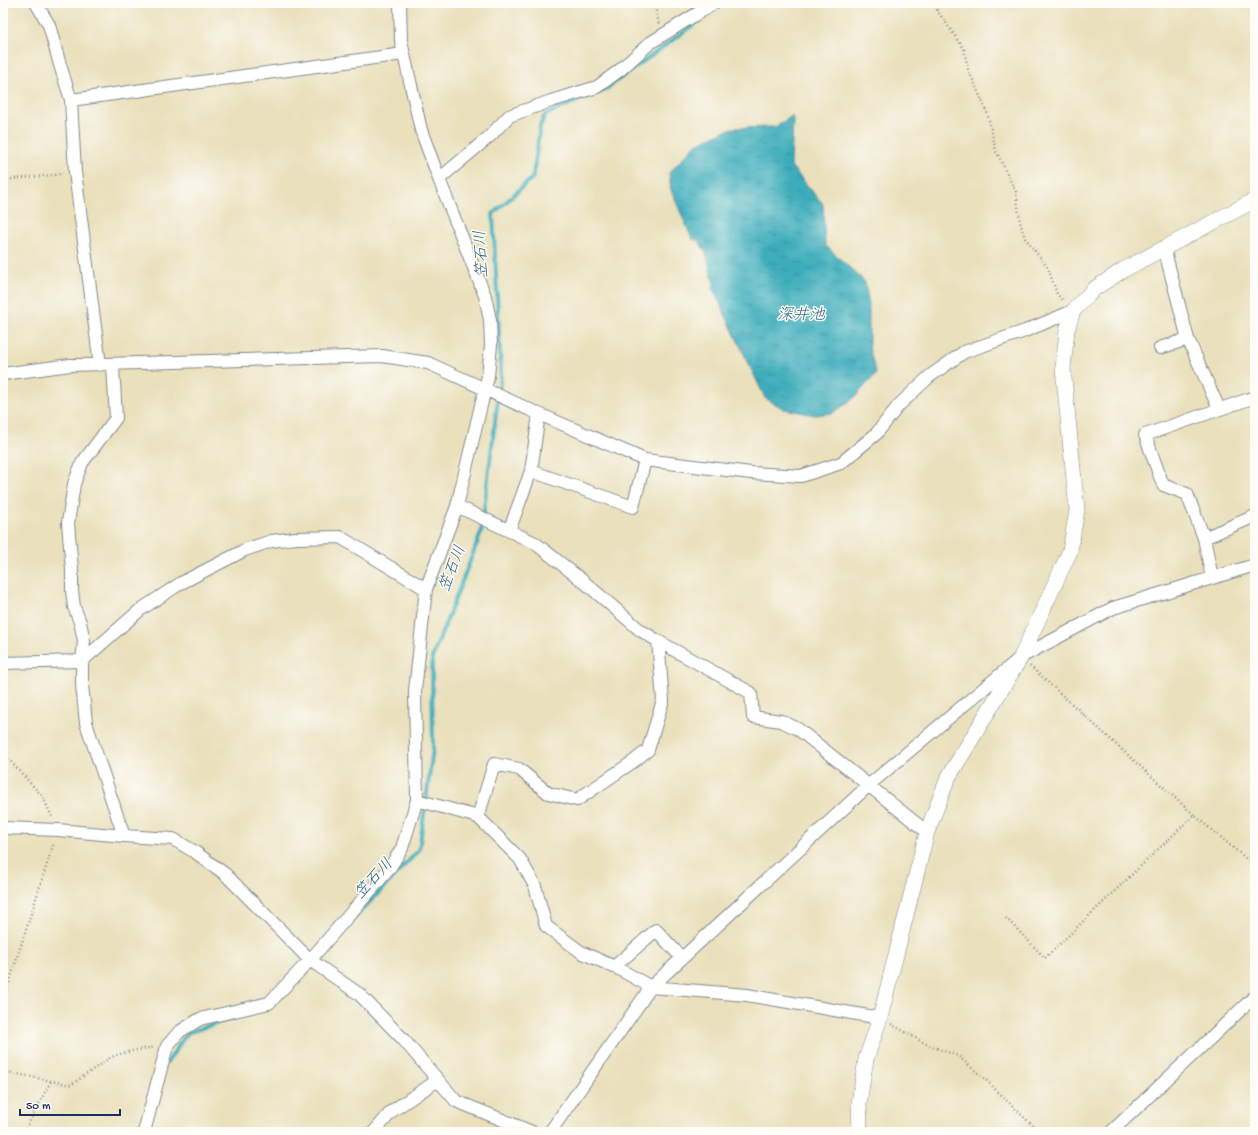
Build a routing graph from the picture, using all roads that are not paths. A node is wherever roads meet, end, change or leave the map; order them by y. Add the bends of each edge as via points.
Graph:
1 (36, 3) edge
2 (400, 3) edge
3 (714, 3) edge
4 (403, 54) junction
5 (72, 100) junction
6 (439, 179) junction
7 (1255, 200) edge
8 (1164, 248) junction
9 (1073, 311) junction
10 (1188, 339) junction
11 (1160, 348) dead end
12 (113, 365) junction
13 (100, 366) junction
14 (3, 374) edge
15 (485, 390) junction
16 (1255, 397) edge
17 (1219, 409) junction
18 (538, 414) junction
19 (645, 460) junction
20 (531, 471) junction
21 (457, 506) junction
22 (1255, 516) edge
23 (509, 531) junction
24 (1204, 538) junction
25 (1255, 565) edge
26 (1212, 578) junction
27 (426, 589) junction
28 (658, 641) junction
29 (1021, 657) junction
30 (82, 661) junction
31 (3, 663) edge
32 (869, 785) junction
33 (418, 800) junction
34 (478, 817) junction
35 (3, 828) edge
36 (927, 832) junction
37 (124, 836) junction
38 (682, 958) junction
39 (310, 960) junction
40 (614, 967) junction
41 (651, 987) junction
42 (1255, 999) edge
43 (880, 1018) junction
44 (438, 1080) junction
45 (144, 1132) edge
46 (374, 1132) edge
47 (532, 1132) edge
48 (550, 1132) edge
49 (860, 1132) edge
50 (1111, 1132) edge

1 - 5 street via 49,25
2 - 4 street
3 - 6 street via 650,44 597,87 509,116 490,136
4 - 5 street
4 - 6 street via 421,130
5 - 13 street via 75,172
6 - 15 street via 485,296 490,320 491,345
7 - 8 street
8 - 9 street via 1094,289
8 - 10 street
9 - 19 street via 964,352 930,376 899,405 876,434 841,463 801,476 751,473
9 - 29 street via 1067,330 1062,368 1077,510 1070,551
10 - 11 street
10 - 17 street
12 - 13 street
12 - 15 street via 382,356 428,363
12 - 30 street via 116,418 82,463 74,484 68,523 74,607 84,641
13 - 14 street via 70,366
15 - 18 street
15 - 21 street
16 - 17 street
17 - 24 street via 1145,435 1163,485 1188,494
18 - 19 street
18 - 20 street
19 - 20 street via 633,507
20 - 23 street
21 - 23 street
21 - 27 street
22 - 24 street
23 - 28 street via 535,543 640,630
24 - 26 street
25 - 26 street
26 - 29 street via 1113,608
27 - 30 street via 340,537 271,541 245,550 181,583 140,610
27 - 33 street via 415,691
28 - 32 street via 752,693 753,717 781,721 798,729
28 - 34 street via 663,700 648,750 577,800 548,793 519,768 494,764
29 - 32 street
29 - 36 street via 948,778
30 - 31 street
30 - 37 street via 86,723
32 - 36 street
32 - 38 street
33 - 34 street
33 - 39 street via 402,848 389,869
34 - 40 street via 520,859 535,886 546,926 581,952
35 - 37 street
36 - 43 street
37 - 39 street via 174,839 195,852 225,874
38 - 40 street via 656,930
38 - 41 street
39 - 44 street via 360,994
39 - 45 street via 269,1003 200,1019 179,1032 167,1046
40 - 41 street
41 - 43 street via 747,996
41 - 48 street
42 - 50 street via 1253,998
43 - 49 street via 861,1080
44 - 46 street via 392,1110
44 - 47 street via 456,1100

